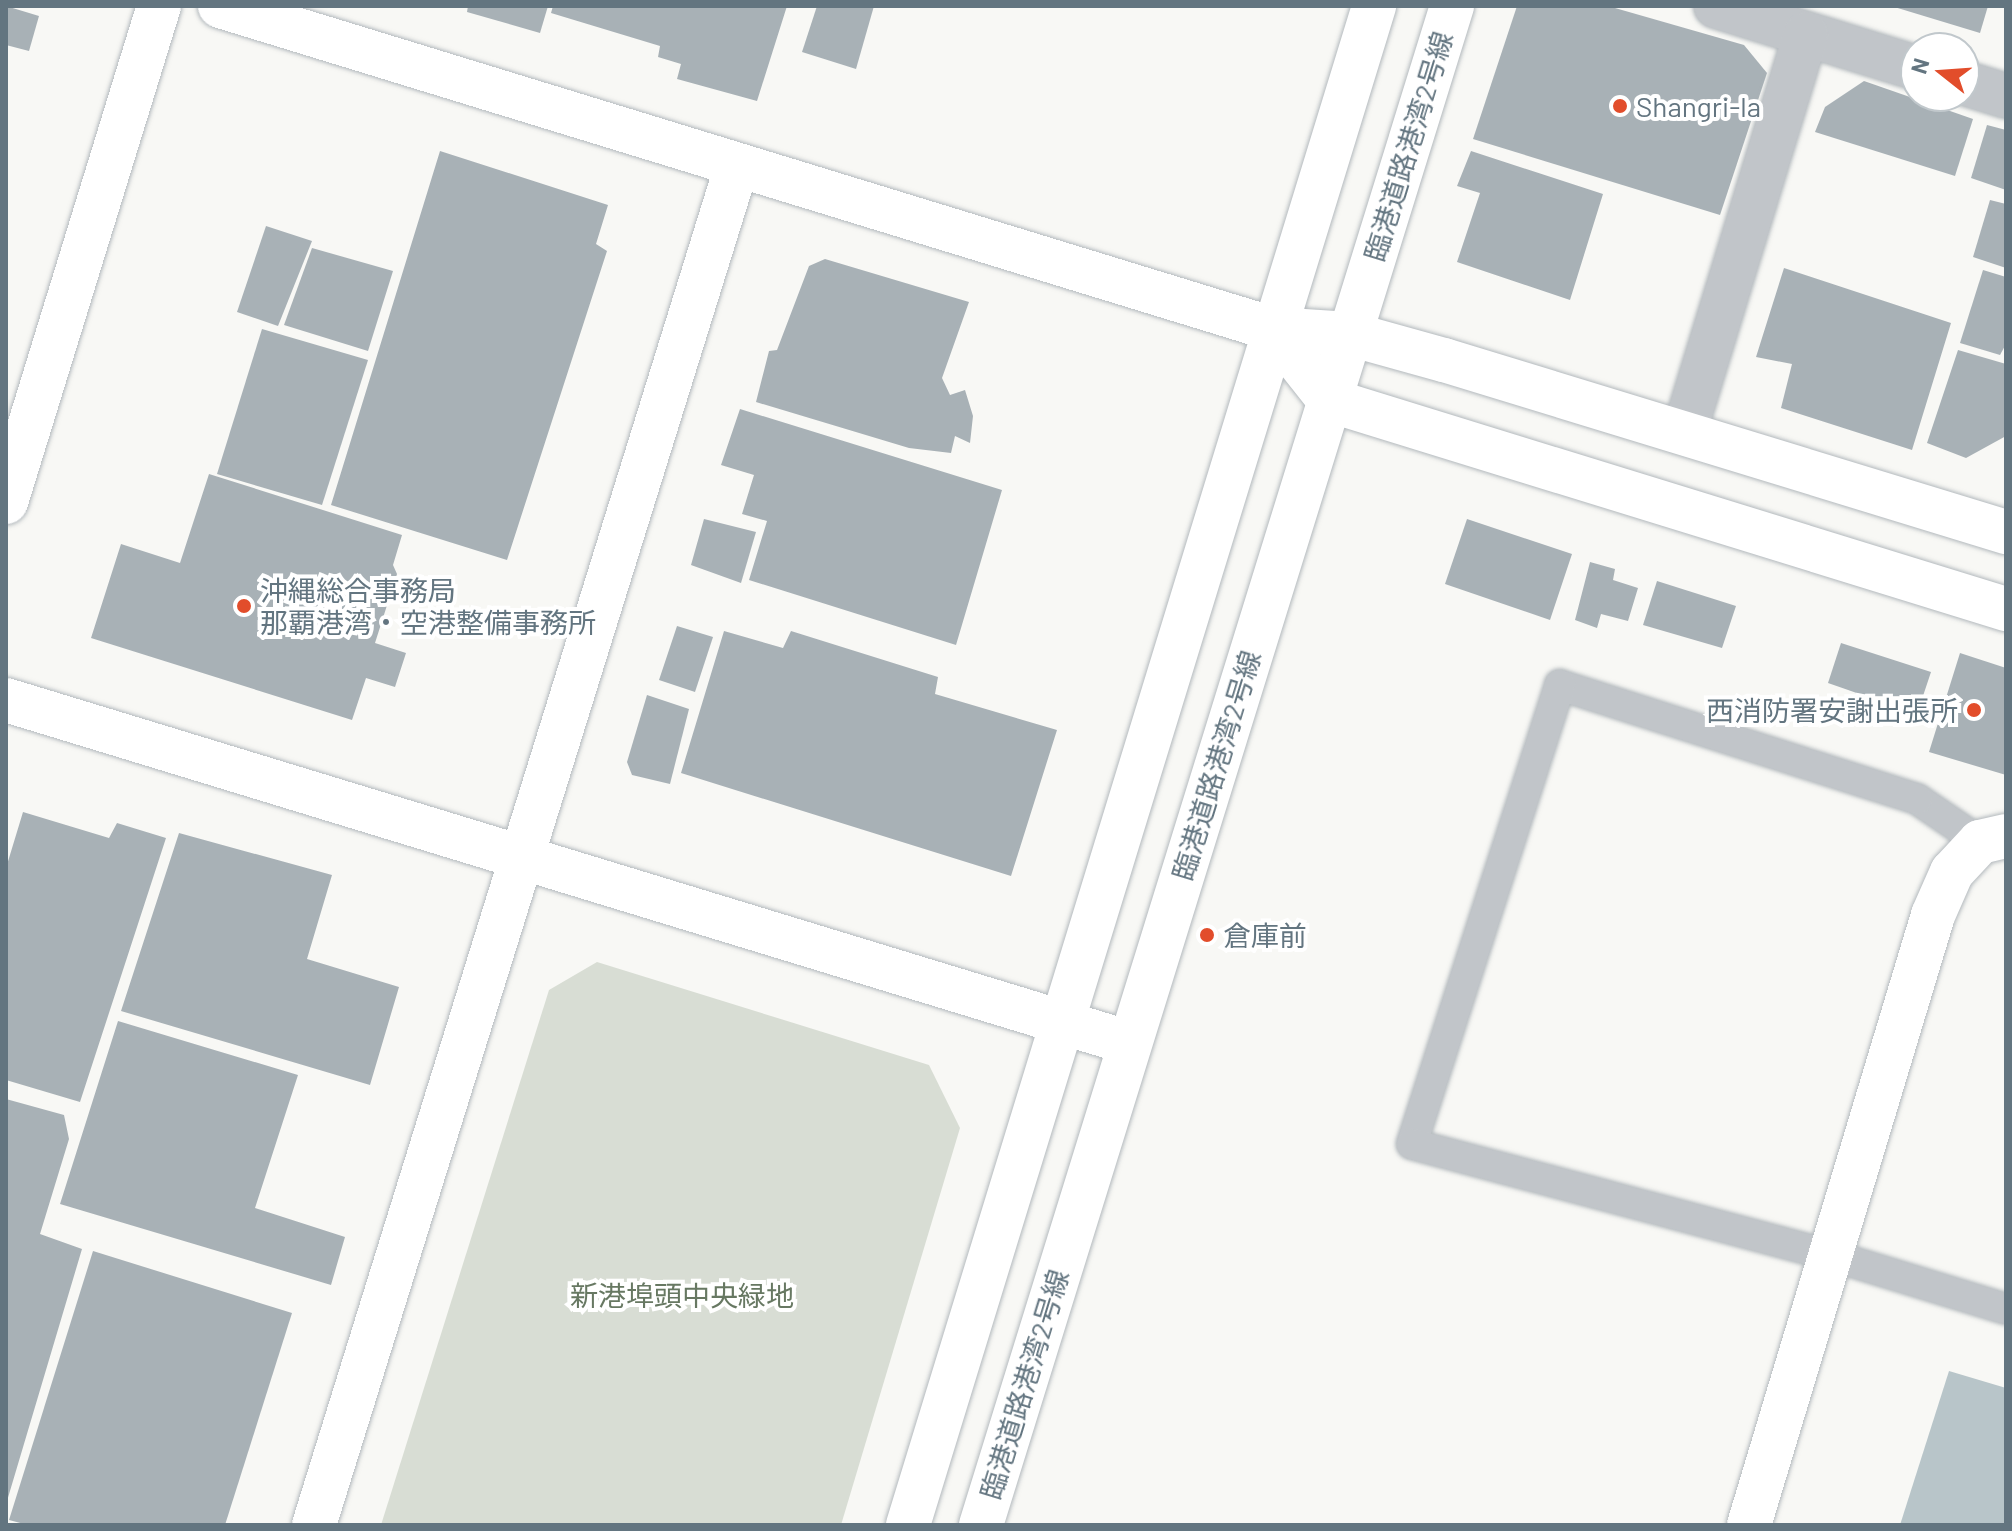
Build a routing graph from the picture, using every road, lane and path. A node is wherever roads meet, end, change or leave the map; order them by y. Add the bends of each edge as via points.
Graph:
1 (159, 6) edge
2 (220, 6) edge
3 (1374, 6) edge
4 (1452, 6) edge
5 (1716, 6) edge
6 (1806, 34) junction
7 (1900, 63) edge
8 (1980, 88) edge
9 (2006, 96) edge
10 (737, 165) junction
11 (1273, 329) junction
12 (1350, 334) junction
13 (1329, 400) junction
14 (1684, 433) junction
15 (6, 502) edge
16 (2006, 532) edge
17 (2006, 609) edge
18 (6, 700) edge
19 (1993, 839) edge
20 (521, 858) junction
21 (1063, 1022) junction
22 (1130, 1043) junction
23 (1833, 1256) junction
24 (2006, 1309) edge
25 (314, 1525) edge
26 (908, 1525) edge
27 (981, 1525) edge
28 (1749, 1525) edge

1 - 15 street
2 - 10 street
3 - 11 street
4 - 12 street, 臨港道路港湾2号線
5 - 6 street
6 - 7 street
6 - 14 street
8 - 9 street
10 - 11 street
10 - 20 street
11 - 12 street
11 - 13 street
11 - 21 street
12 - 13 street, 臨港道路港湾2号線
12 - 14 street
13 - 17 street
13 - 22 street, 臨港道路港湾2号線
14 - 16 street
18 - 20 street
19 - 23 street via 1952,872 1933,915
19 - 23 lane via 1917,799 1560,685 1412,1144
20 - 21 street
20 - 25 street
21 - 22 street
21 - 26 street
22 - 27 street, 臨港道路港湾2号線
23 - 24 lane
23 - 28 street

